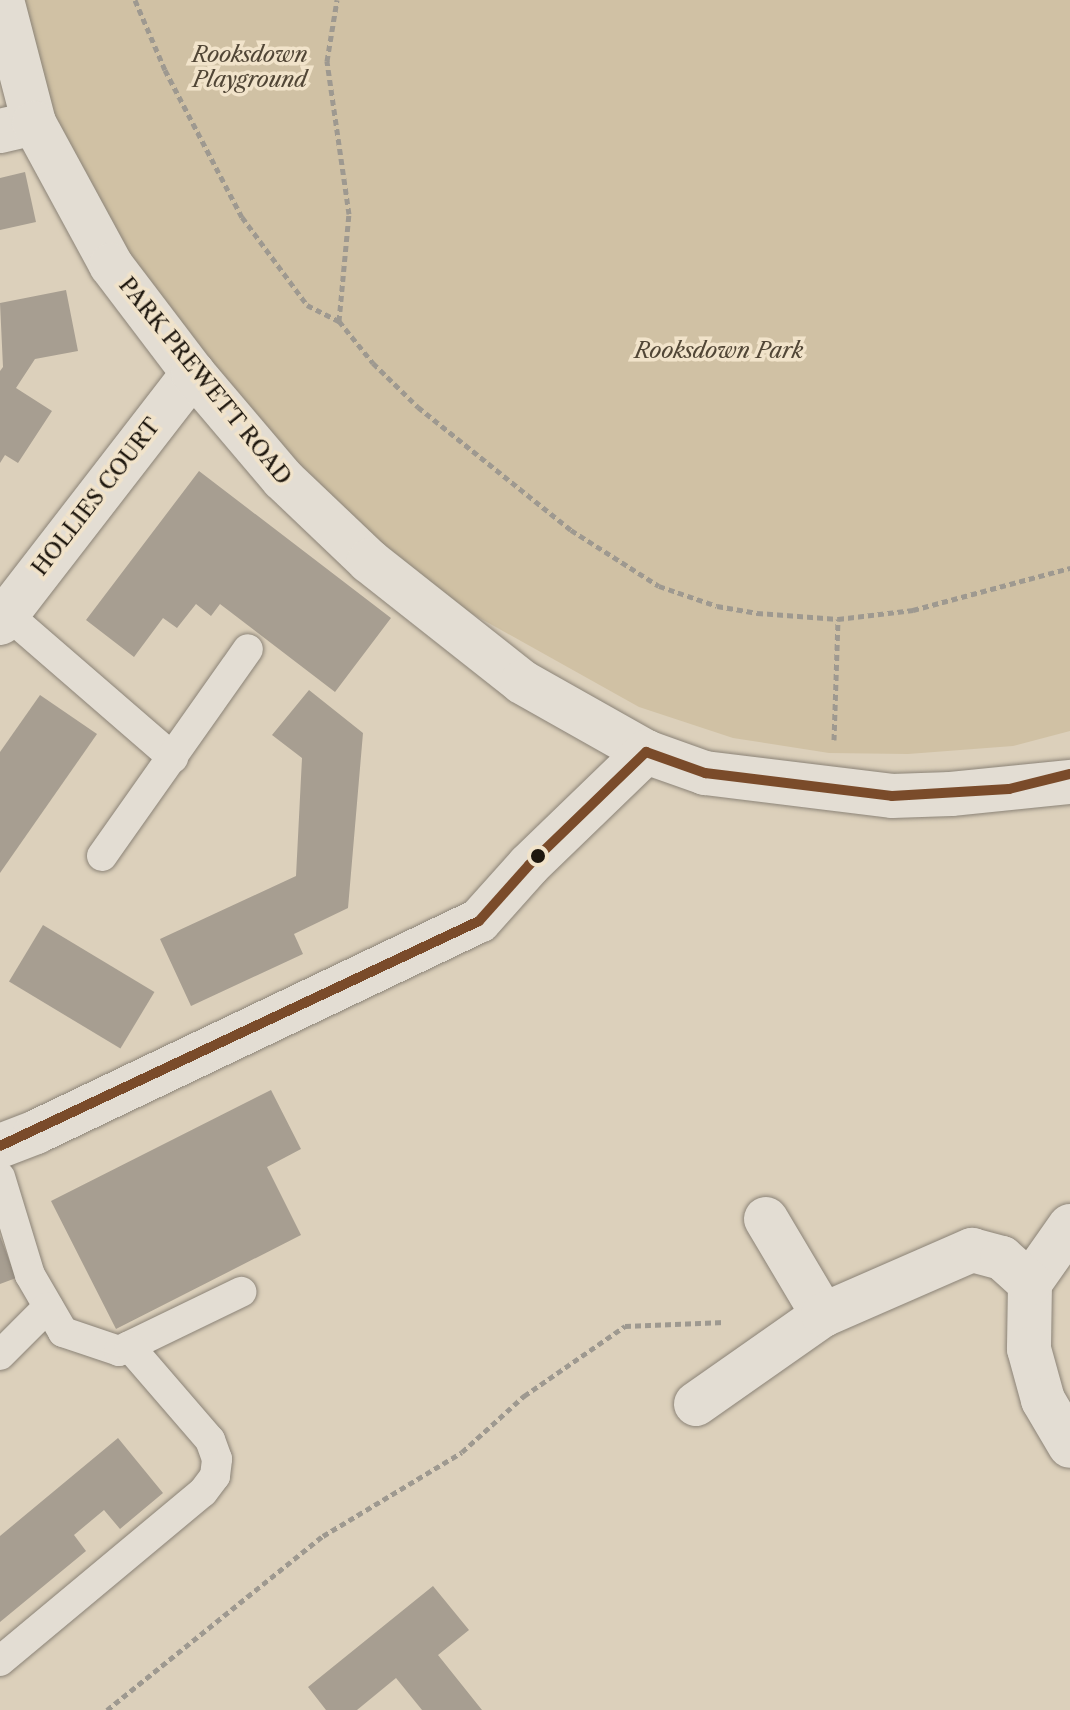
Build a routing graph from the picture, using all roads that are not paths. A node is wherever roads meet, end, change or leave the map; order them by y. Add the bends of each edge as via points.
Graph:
1 (2, 0) edge
2 (17, 127) edge
3 (193, 373) junction
4 (2, 614) edge
5 (248, 649) dead end
6 (646, 752) junction
7 (173, 758) junction
8 (1070, 774) edge
9 (1070, 782) edge
10 (1009, 789) junction
11 (102, 856) dead end
12 (0, 1146) edge
13 (0, 1177) edge
14 (766, 1219) dead end
15 (1070, 1226) edge
16 (1030, 1283) junction
17 (241, 1292) dead end
18 (48, 1307) junction
19 (823, 1315) junction
20 (129, 1346) junction
21 (0, 1355) edge
22 (696, 1404) dead end
23 (1070, 1446) edge
24 (0, 1661) edge

1 - 2 street, PARK PREWETT ROAD
2 - 3 street, PARK PREWETT ROAD
3 - 4 street, HOLLIES COURT
3 - 6 street, PARK PREWETT ROAD via 283,479 369,561 522,682
4 - 7 lane
5 - 7 lane
6 - 10 street, PARK PREWETT ROAD via 705,773 892,796
6 - 12 street via 479,921
7 - 11 lane
8 - 10 street, PARK PREWETT ROAD
9 - 10 street, PARK PREWETT ROAD
13 - 18 lane via 30,1275
14 - 19 street
15 - 16 street
16 - 19 street via 1002,1258 972,1250
16 - 23 street via 1029,1349 1043,1400
17 - 20 lane
18 - 20 lane via 63,1332 119,1351
18 - 21 lane
19 - 22 street
20 - 24 lane via 210,1440 217,1459 215,1476 203,1492

